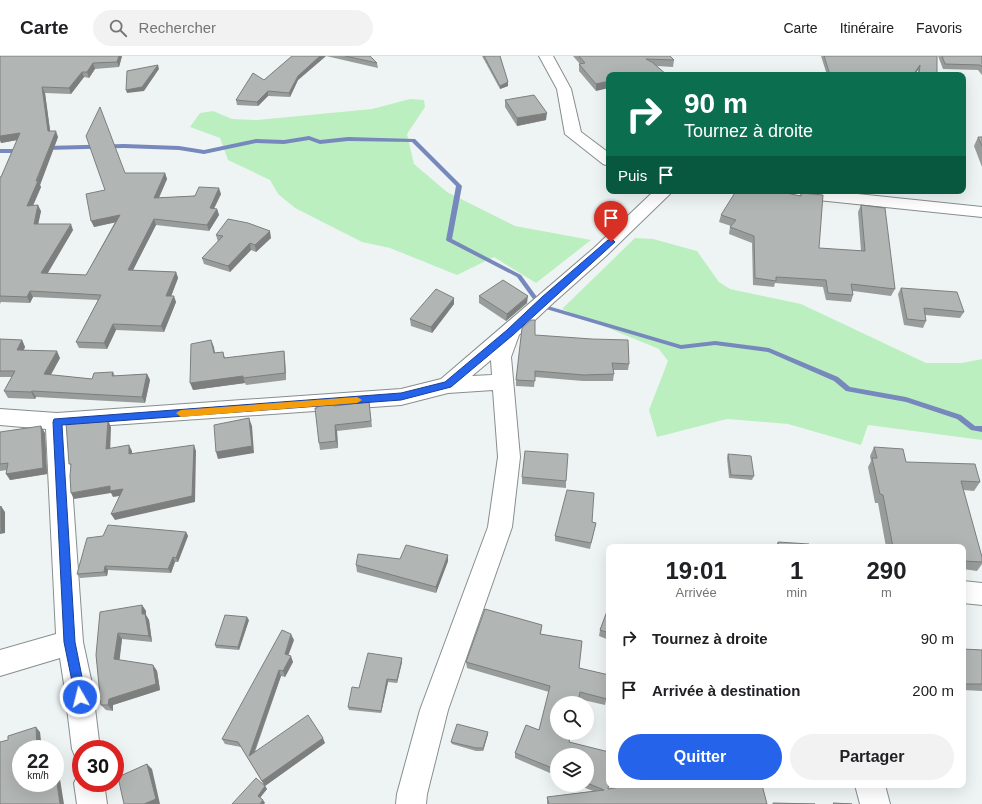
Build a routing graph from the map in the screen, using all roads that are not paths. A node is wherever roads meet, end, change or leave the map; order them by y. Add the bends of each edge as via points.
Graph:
1 (546, 56) edge
2 (606, 159) edge
3 (661, 194) edge
4 (808, 194) edge
5 (982, 212) edge
6 (510, 332) junction
7 (502, 382) junction
8 (448, 385) junction
9 (0, 417) edge
10 (57, 422) junction
11 (966, 592) edge
12 (982, 594) edge
13 (70, 642) junction
14 (0, 663) edge
15 (85, 740) edge
16 (871, 788) edge
17 (91, 792) edge
18 (92, 804) edge
19 (411, 804) edge
20 (875, 804) edge

1 - 2 street via 564,89 573,134
3 - 6 street
4 - 5 street
6 - 7 street via 502,358
6 - 8 street
7 - 8 street
7 - 19 street via 508,457 500,527 434,710
8 - 10 street via 401,396
9 - 10 street
10 - 13 street
11 - 12 street
13 - 14 street
13 - 15 street
16 - 20 street
17 - 18 street

